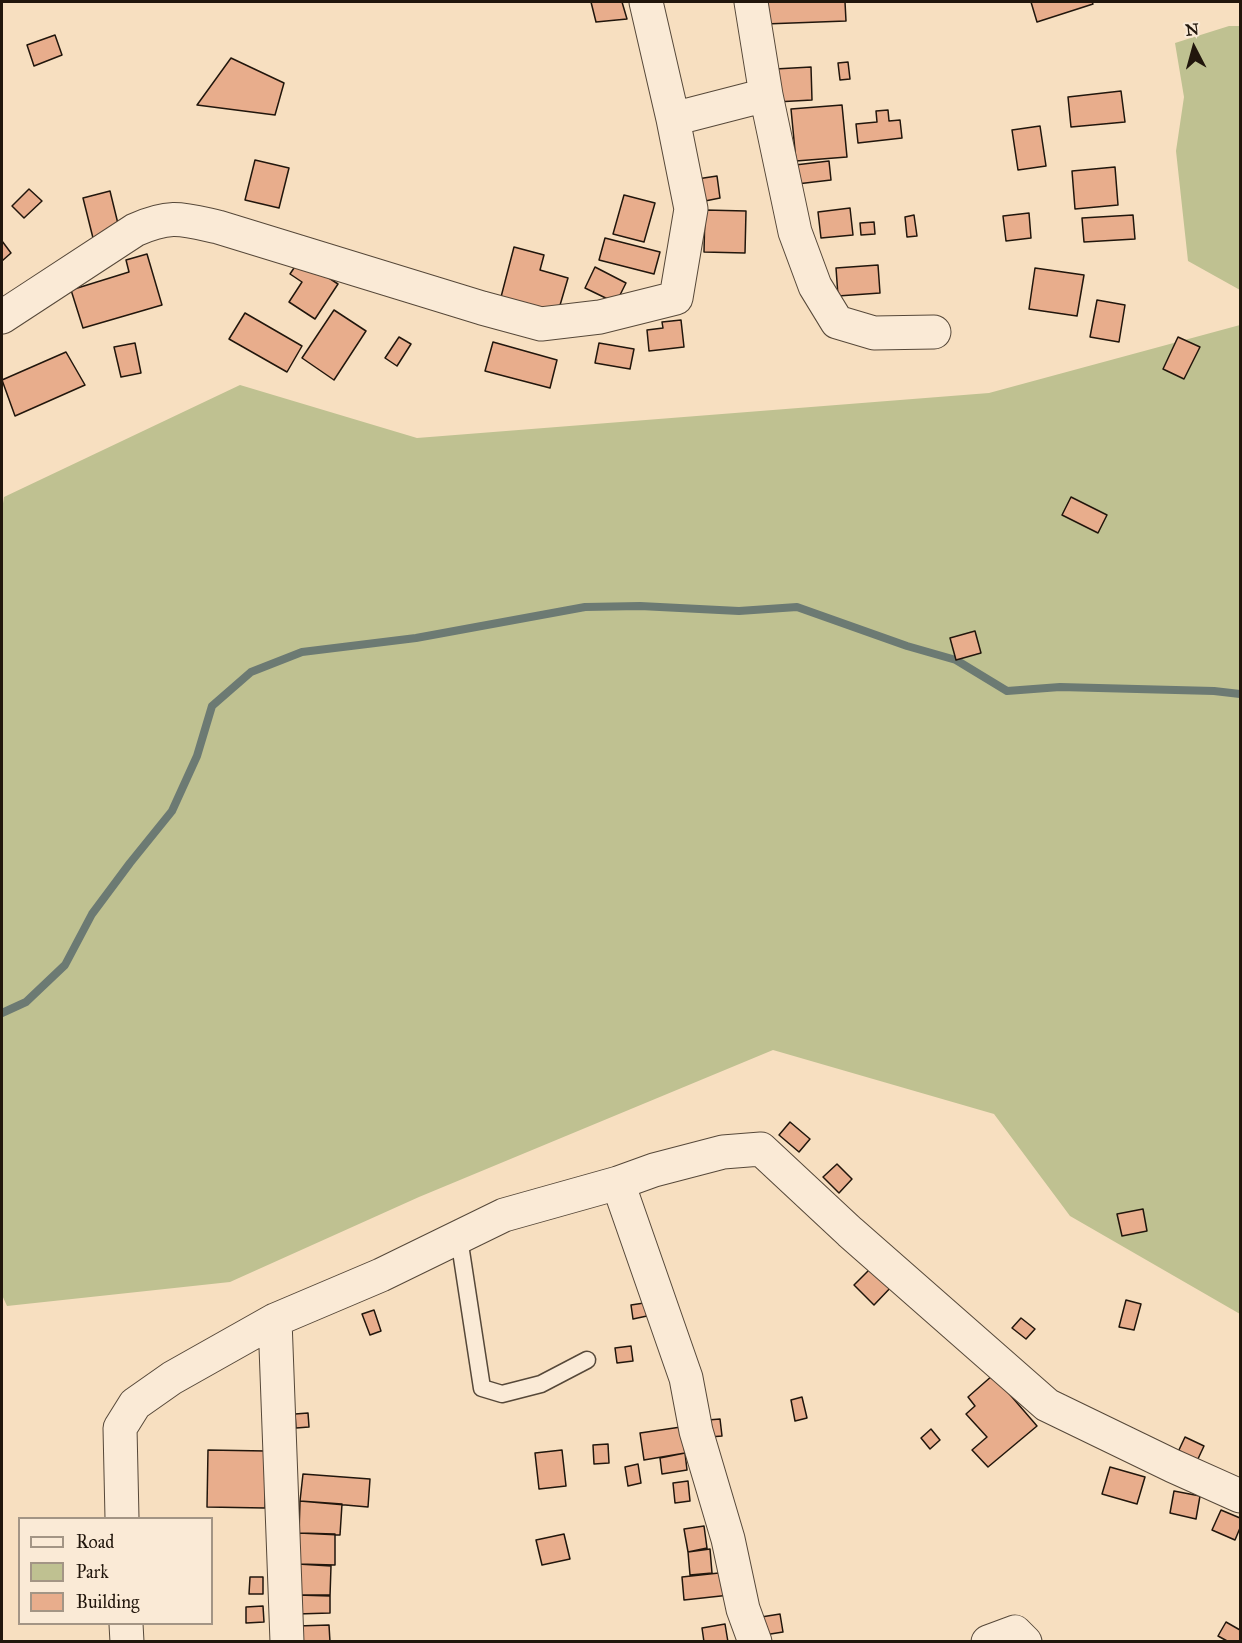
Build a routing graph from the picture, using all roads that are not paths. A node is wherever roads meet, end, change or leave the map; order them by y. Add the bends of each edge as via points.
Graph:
1 (646, 2) edge
2 (751, 2) edge
3 (766, 95) junction
4 (673, 119) junction
5 (2, 317) edge
6 (934, 332) dead end
7 (618, 1183) junction
8 (459, 1238) junction
9 (275, 1320) junction
10 (587, 1360) dead end
11 (1240, 1496) edge
12 (122, 1517) edge
13 (126, 1625) edge
14 (127, 1641) edge
15 (287, 1641) edge
16 (755, 1641) edge
17 (988, 1641) edge
18 (1025, 1641) edge

1 - 4 street
2 - 3 street
3 - 4 street
3 - 6 street via 795,232 815,286 837,322 874,333
4 - 5 street via 691,209 676,298 600,317 541,324 180,219 156,221 135,230
7 - 8 street via 504,1215
7 - 11 street via 723,1152 761,1149 1047,1405
7 - 16 street via 686,1378 696,1431
8 - 9 street
8 - 10 lane via 482,1388 502,1394 541,1384
9 - 12 street via 172,1378 135,1404 120,1428
9 - 15 street
13 - 14 street
17 - 18 street via 1015,1632

